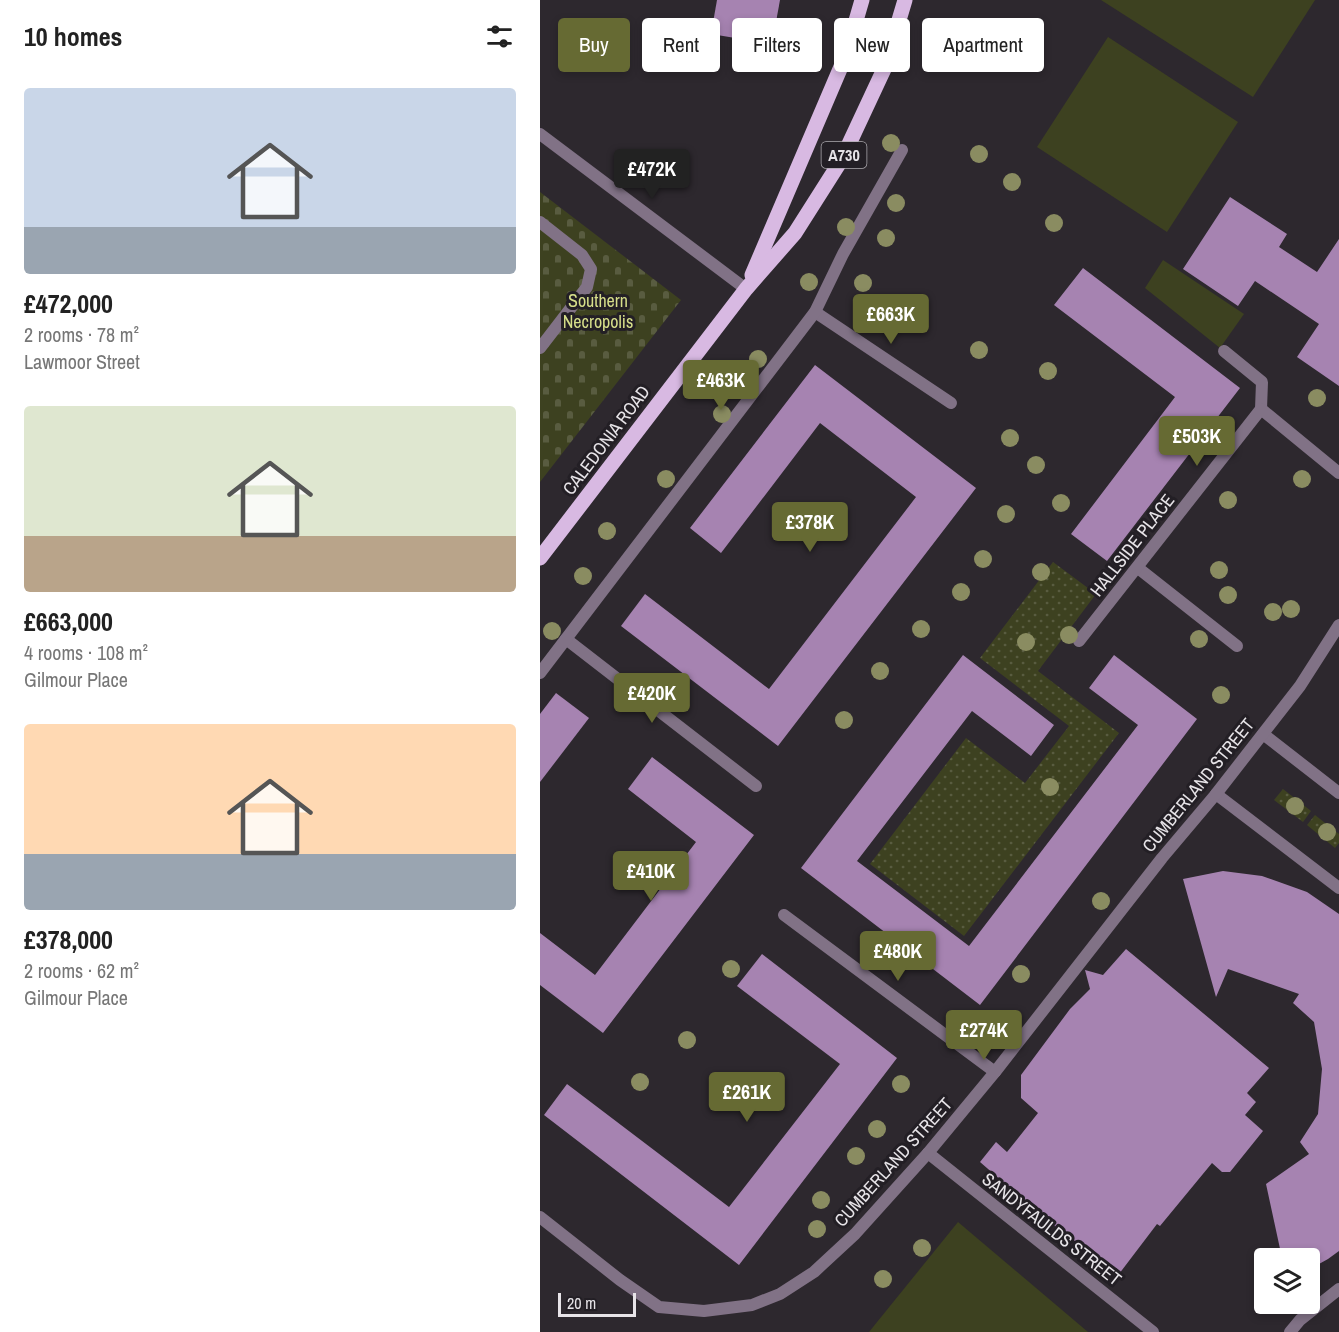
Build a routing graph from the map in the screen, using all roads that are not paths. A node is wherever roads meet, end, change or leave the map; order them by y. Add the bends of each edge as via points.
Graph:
1 (861, 0) edge
2 (905, 0) edge
3 (540, 134) edge
4 (902, 150) dead end
5 (540, 222) edge
6 (746, 289) junction
7 (815, 312) junction
8 (540, 348) edge
9 (1224, 351) dead end
10 (951, 403) dead end
11 (1261, 409) junction
12 (1339, 473) edge
13 (540, 558) edge
14 (1138, 568) junction
15 (1339, 625) edge
16 (566, 639) junction
17 (1079, 641) dead end
18 (1237, 646) dead end
19 (540, 673) edge
20 (1263, 734) junction
21 (756, 786) dead end
22 (1339, 792) edge
23 (1216, 794) junction
24 (1339, 888) edge
25 (784, 915) dead end
26 (995, 1072) junction
27 (928, 1153) junction
28 (541, 1219) edge
29 (1339, 1289) edge
30 (1153, 1332) edge
31 (1290, 1332) edge

1 - 6 main road, CALEDONIA ROAD / A730 via 846,55
2 - 6 main road, CALEDONIA ROAD / A730 via 885,67 842,159 795,233
3 - 6 street
4 - 7 street
5 - 8 street via 582,255 591,268 587,287
6 - 13 main road, CALEDONIA ROAD / A730
7 - 10 street
7 - 16 street
9 - 11 street via 1262,382
11 - 12 street
11 - 14 street, HALLSIDE PLACE
14 - 17 street, HALLSIDE PLACE
14 - 18 street
15 - 20 street, CUMBERLAND STREET
16 - 19 street
16 - 21 street
20 - 22 street
20 - 23 street, CUMBERLAND STREET
23 - 24 street
23 - 26 street, CUMBERLAND STREET
25 - 26 street
26 - 27 street, CUMBERLAND STREET
27 - 28 street, CUMBERLAND STREET via 855,1234 814,1272 780,1294 752,1305 704,1311 659,1307
27 - 30 street, SANDYFAULDS STREET
29 - 31 street

